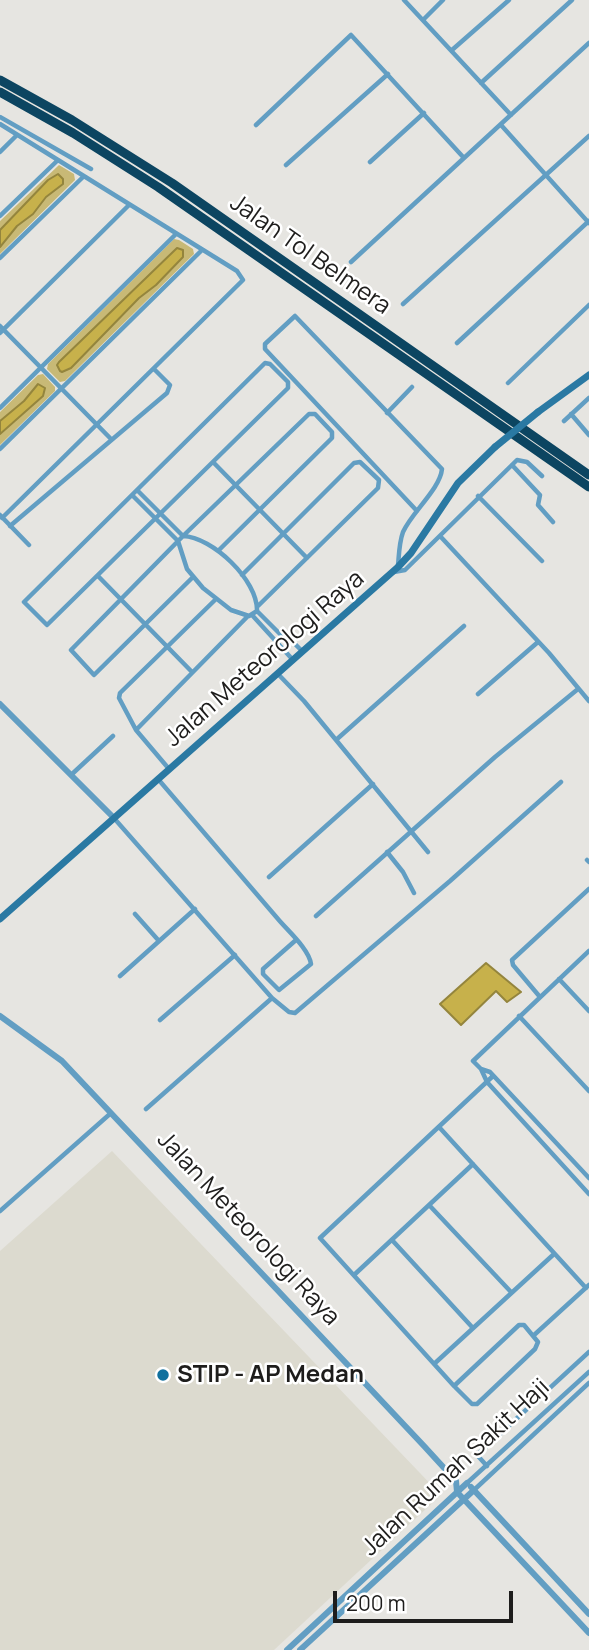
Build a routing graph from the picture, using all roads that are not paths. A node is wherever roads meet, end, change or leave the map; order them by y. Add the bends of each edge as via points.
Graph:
1 (404, 0) edge
2 (443, 0) edge
3 (509, 0) edge
4 (572, 0) edge
5 (423, 20) junction
6 (589, 43) edge
7 (452, 50) junction
8 (388, 74) junction
9 (0, 80) edge
10 (481, 83) junction
11 (0, 92) edge
12 (424, 113) junction
13 (511, 115) junction
14 (0, 117) edge
15 (0, 124) edge
16 (256, 125) dead end
17 (500, 125) junction
18 (17, 135) junction
19 (589, 136) edge
20 (0, 152) edge
21 (464, 158) junction
22 (58, 160) junction
23 (370, 162) dead end
24 (286, 165) dead end
25 (91, 169) dead end
26 (546, 176) junction
27 (83, 177) junction
28 (129, 205) junction
29 (0, 216) edge
30 (589, 222) edge
31 (176, 234) junction
32 (202, 250) junction
33 (0, 258) edge
34 (351, 262) dead end
35 (403, 304) dead end
36 (589, 305) edge
37 (1, 329) edge
38 (457, 343) dead end
39 (41, 368) junction
40 (154, 369) junction
41 (589, 375) edge
42 (508, 383) dead end
43 (412, 387) dead end
44 (62, 388) junction
45 (589, 398) edge
46 (0, 408) edge
47 (387, 413) junction
48 (571, 414) junction
49 (564, 421) dead end
50 (97, 425) junction
51 (589, 435) edge
52 (111, 439) junction
53 (0, 449) edge
54 (213, 462) junction
55 (512, 465) junction
56 (542, 475) dead end
57 (589, 475) edge
58 (236, 486) junction
59 (589, 487) edge
60 (135, 493) junction
61 (478, 496) junction
62 (260, 510) junction
63 (417, 510) junction
64 (161, 514) junction
65 (1, 517) edge
66 (156, 519) junction
67 (553, 522) dead end
68 (10, 526) junction
69 (283, 534) junction
70 (183, 536) junction
71 (440, 536) junction
72 (178, 541) junction
73 (29, 545) dead end
74 (218, 551) junction
75 (307, 558) junction
76 (541, 561) dead end
77 (396, 570) junction
78 (242, 575) junction
79 (97, 576) junction
80 (193, 577) junction
81 (216, 599) junction
82 (121, 600) junction
83 (254, 612) junction
84 (145, 625) junction
85 (464, 626) dead end
86 (286, 641) junction
87 (538, 642) junction
88 (281, 645) junction
89 (167, 647) junction
90 (302, 651) junction
91 (293, 660) junction
92 (191, 672) junction
93 (277, 674) junction
94 (578, 689) junction
95 (478, 694) dead end
96 (589, 701) edge
97 (0, 704) edge
98 (135, 730) junction
99 (113, 736) dead end
100 (336, 740) junction
101 (169, 769) junction
102 (71, 775) junction
103 (158, 779) junction
104 (561, 782) dead end
105 (373, 784) junction
106 (113, 817) junction
107 (411, 830) junction
108 (387, 852) junction
109 (428, 852) dead end
110 (269, 877) dead end
111 (589, 889) edge
112 (414, 892) dead end
113 (195, 909) junction
114 (135, 914) dead end
115 (316, 916) dead end
116 (0, 919) edge
117 (296, 940) junction
118 (159, 941) junction
119 (589, 951) edge
120 (235, 955) junction
121 (120, 976) dead end
122 (559, 979) junction
123 (540, 996) junction
124 (272, 998) junction
125 (589, 1011) edge
126 (0, 1016) edge
127 (519, 1016) junction
128 (160, 1020) dead end
129 (481, 1069) junction
130 (493, 1076) junction
131 (487, 1082) junction
132 (589, 1091) edge
133 (146, 1109) dead end
134 (111, 1113) junction
135 (439, 1127) junction
136 (473, 1164) junction
137 (589, 1178) edge
138 (589, 1194) edge
139 (430, 1206) junction
140 (0, 1211) edge
141 (392, 1240) junction
142 (554, 1254) junction
143 (354, 1275) junction
144 (587, 1286) edge
145 (511, 1292) junction
146 (473, 1327) junction
147 (533, 1336) junction
148 (589, 1352) edge
149 (434, 1364) junction
150 (589, 1371) edge
151 (589, 1383) edge
152 (454, 1387) junction
153 (487, 1466) junction
154 (456, 1481) junction
155 (467, 1483) junction
156 (474, 1490) junction
157 (457, 1492) junction
158 (464, 1499) junction
159 (589, 1614) edge
160 (587, 1628) edge
161 (286, 1650) edge
162 (300, 1650) edge

1 - 5 street
2 - 5 street
3 - 7 street
4 - 10 street
5 - 7 street
6 - 13 street
7 - 10 street
8 - 12 street
8 - 16 street via 351,35
8 - 24 street
9 - 57 highway, Jalan Tol Belmera via 172,183
10 - 13 street
11 - 59 highway, Jalan Tol Belmera via 189,207
12 - 21 street
12 - 23 street
13 - 17 street
14 - 25 street
15 - 18 street
17 - 21 street
17 - 26 street
18 - 20 street
18 - 22 street
19 - 26 street
21 - 34 street
22 - 27 street
22 - 29 street
26 - 30 street
26 - 35 street
27 - 28 street
27 - 33 street
28 - 31 street
28 - 37 street
30 - 38 street
31 - 32 street
31 - 39 street
32 - 40 street via 237,271 243,280
32 - 44 street
36 - 42 street
37 - 39 street
39 - 44 street
39 - 46 street
40 - 50 street
40 - 52 street via 170,389
41 - 77 main road, Jalan Meteorologi Raya, bridge via 495,447 458,483
43 - 47 street
44 - 50 street
44 - 53 street
45 - 48 street
47 - 63 street via 442,469
47 - 63 street via 295,316 265,345
48 - 49 street
48 - 51 street
50 - 52 street
50 - 65 street
52 - 68 street
54 - 58 street
54 - 60 street via 289,388 270,364 265,363
54 - 64 street
55 - 56 street via 522,460
55 - 61 street
55 - 67 street via 540,494 538,505
58 - 62 street
58 - 62 street via 309,414 315,414 332,438
58 - 70 street
60 - 64 street
60 - 66 street
60 - 79 street via 24,601 47,625
61 - 71 street
61 - 76 street
62 - 69 street
62 - 74 street
63 - 77 street via 402,535
64 - 66 street
64 - 70 street
65 - 68 street
66 - 72 street
66 - 79 street
68 - 73 street
69 - 75 street
69 - 75 street via 354,463 360,462 379,480 378,488
69 - 78 street
70 - 72 street
70 - 74 street via 200,539
71 - 77 street via 405,570
71 - 87 street
72 - 80 street
72 - 82 street
74 - 78 street
75 - 83 street
77 - 90 main road, Jalan Meteorologi Raya
78 - 83 street
79 - 82 street
80 - 81 street
80 - 84 street
81 - 83 street via 232,610
81 - 89 street
82 - 84 street
82 - 84 street via 71,650 94,675
83 - 86 street
83 - 88 street
83 - 92 street
84 - 89 street
85 - 100 street
86 - 88 street
86 - 90 street
87 - 94 street
87 - 95 street
88 - 91 street
89 - 92 street
89 - 98 street via 120,693 120,703
90 - 91 main road, Jalan Meteorologi Raya
91 - 93 main road, Jalan Meteorologi Raya
92 - 98 street
93 - 100 street
93 - 101 main road, Jalan Meteorologi Raya
94 - 96 street
94 - 107 street
97 - 102 street
98 - 101 street
99 - 102 street
100 - 105 street
101 - 103 main road, Jalan Meteorologi Raya
102 - 106 street
103 - 106 main road, Jalan Meteorologi Raya
103 - 117 street
104 - 124 street via 297,1013
105 - 107 street
105 - 110 street
106 - 113 street
106 - 116 main road, Jalan Meteorologi Raya
107 - 108 street
107 - 109 street
108 - 112 street
108 - 115 street
111 - 123 street via 512,960
113 - 118 street
113 - 120 street
114 - 118 street
117 - 117 street via 312,963 279,990 263,969
118 - 121 street
119 - 122 street
120 - 124 street
120 - 128 street
122 - 123 street
122 - 125 street
123 - 127 street
124 - 133 street
126 - 134 street, Jalan Meteorologi Raya via 62,1061
127 - 129 street via 474,1059
127 - 132 street
129 - 130 street
129 - 131 street
130 - 131 street
130 - 137 street
131 - 135 street
131 - 138 street
134 - 140 street
134 - 154 street, Jalan Meteorologi Raya
135 - 136 street
135 - 143 street via 320,1237
136 - 139 street
136 - 142 street
139 - 141 street
139 - 145 street
141 - 143 street
141 - 146 street
142 - 144 street
142 - 145 street
143 - 149 street
144 - 147 street
145 - 146 street
146 - 149 street
147 - 152 street via 519,1325
147 - 152 street via 538,1342 535,1349 478,1404
148 - 153 street via 477,1455
149 - 152 street
150 - 153 street, Jalan Rumah Sakit Haji
151 - 156 street, Jalan Rumah Sakit Haji
153 - 155 street, Jalan Rumah Sakit Haji
154 - 155 street
154 - 157 street
155 - 156 street
155 - 157 street, Jalan Rumah Sakit Haji
156 - 158 street, Jalan Rumah Sakit Haji
156 - 159 street
157 - 158 street
157 - 161 street, Jalan Rumah Sakit Haji
158 - 160 street
158 - 162 street, Jalan Rumah Sakit Haji

